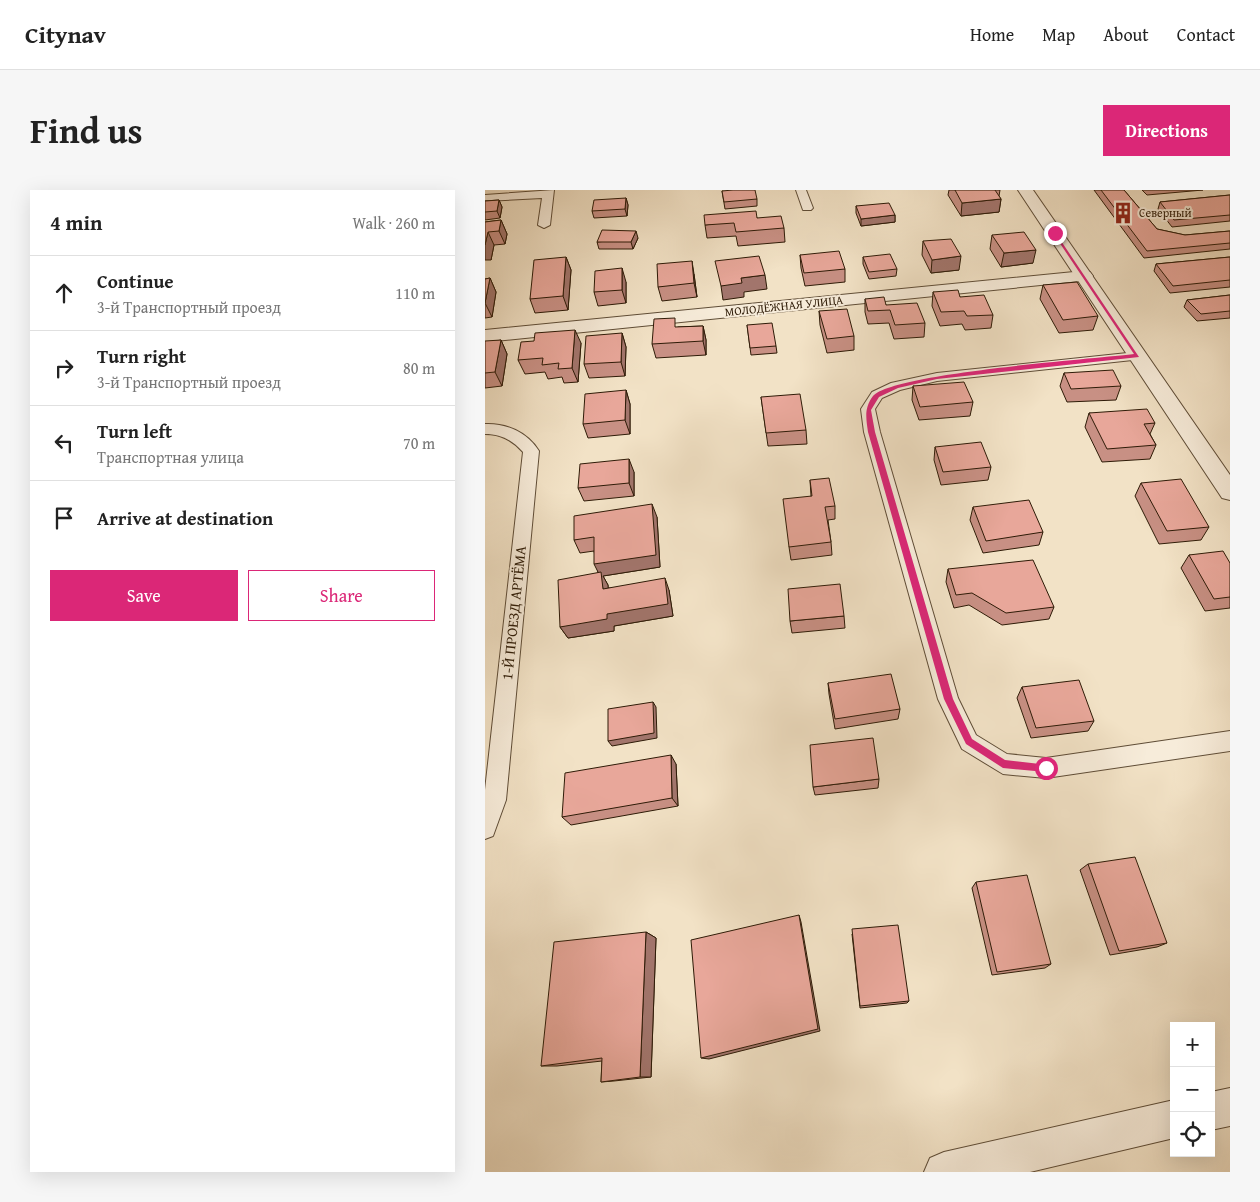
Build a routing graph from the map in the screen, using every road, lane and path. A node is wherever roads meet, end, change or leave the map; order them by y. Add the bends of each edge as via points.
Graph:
1 (801, 190) edge
2 (1025, 190) edge
3 (549, 192) edge
4 (485, 198) edge
5 (807, 208) dead end
6 (543, 224) dead end
7 (1084, 276) junction
8 (485, 336) edge
9 (1137, 356) junction
10 (485, 429) edge
11 (1230, 492) edge
12 (1230, 741) edge
13 (485, 828) edge
14 (1230, 1106) edge
15 (1215, 1110) edge
16 (1170, 1120) edge
17 (944, 1172) edge

1 - 5 lane
2 - 7 street
3 - 4 lane
3 - 6 lane
7 - 8 street, МОЛОДЁЖНАЯ УЛИЦА
7 - 9 street
9 - 11 street
9 - 12 lane via 937,377 896,386 877,396 868,410 871,432 949,699 969,742 1003,764 1046,768
10 - 13 lane, 1-Й ПРОЕЗД АРТЁМА via 493,428 519,436 531,451 495,800
14 - 15 street
16 - 17 street

